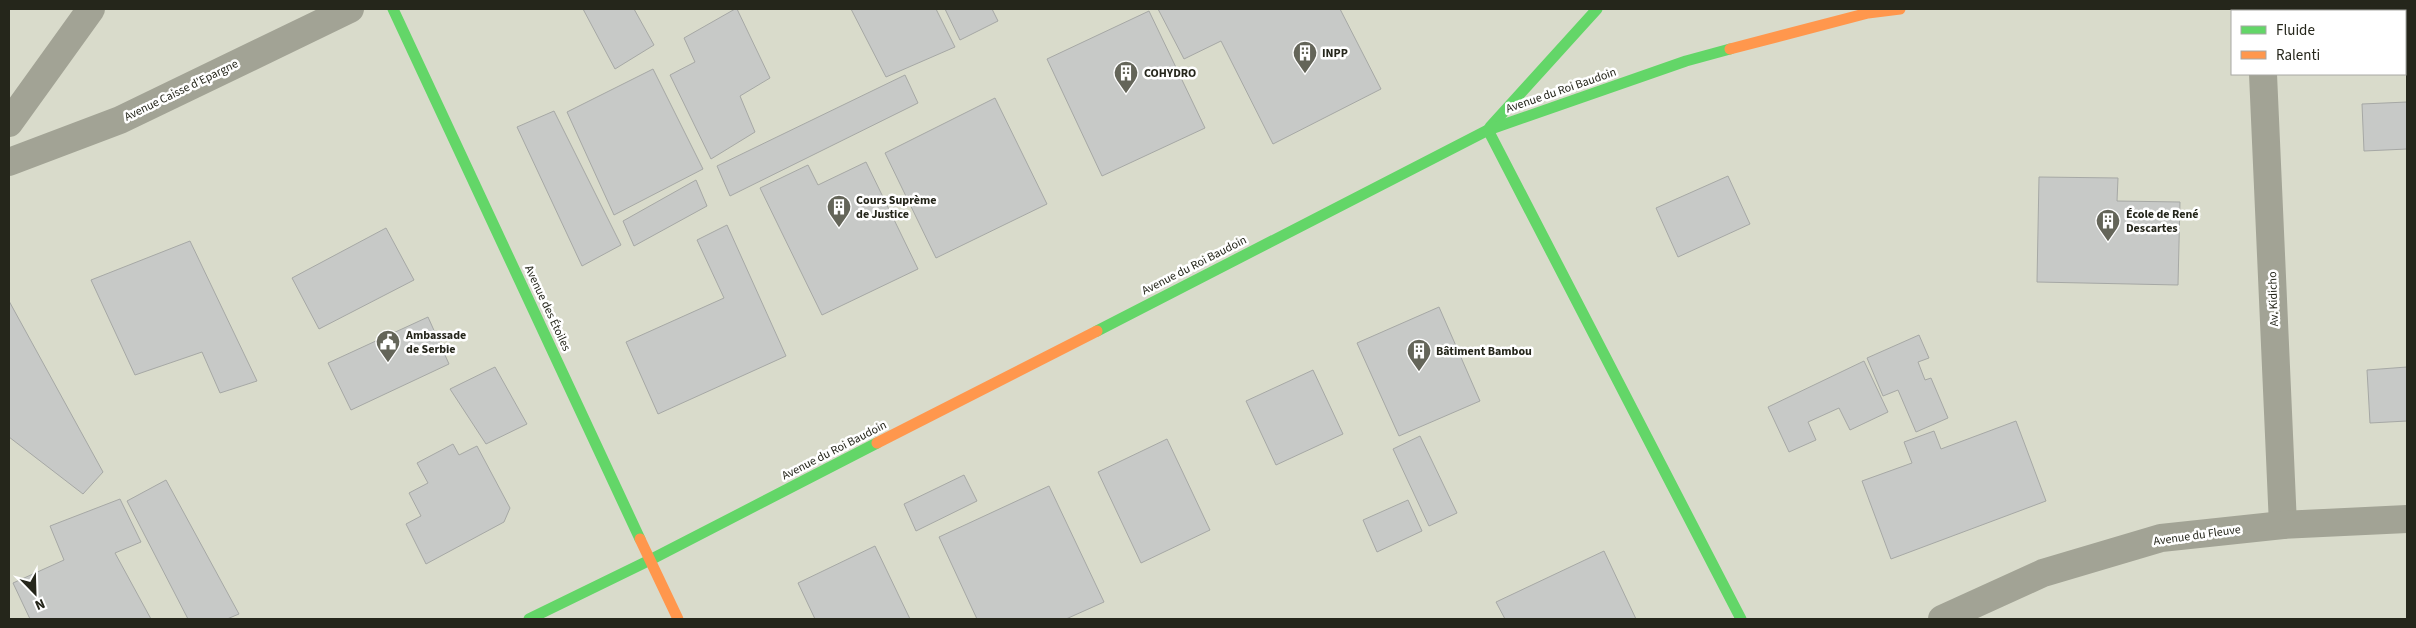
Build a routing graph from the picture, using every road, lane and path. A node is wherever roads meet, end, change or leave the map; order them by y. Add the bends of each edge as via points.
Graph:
1 (91, 9) edge
2 (350, 9) edge
3 (393, 9) edge
4 (1597, 9) edge
5 (1900, 9) edge
6 (2263, 75) edge
7 (9, 123) edge
8 (1488, 130) junction
9 (9, 162) edge
10 (2407, 518) edge
11 (2282, 525) junction
12 (650, 560) junction
13 (529, 619) edge
14 (678, 619) edge
15 (1741, 619) edge
16 (1942, 619) edge

1 - 7 street
2 - 9 street, Avenue Caisse d'Epargne via 120,120
3 - 12 street, Avenue des Étoiles
4 - 8 street
5 - 8 street, Avenue du Roi Baudoin via 1868,13 1686,60
6 - 11 street, Av. Kidicho
8 - 12 street, Avenue du Roi Baudoin
8 - 15 street
10 - 11 street, Avenue du Fleuve
11 - 16 street, Avenue du Fleuve via 2161,538 2043,573
12 - 13 street, Avenue du Roi Baudoin
12 - 14 street, Avenue des Étoiles

